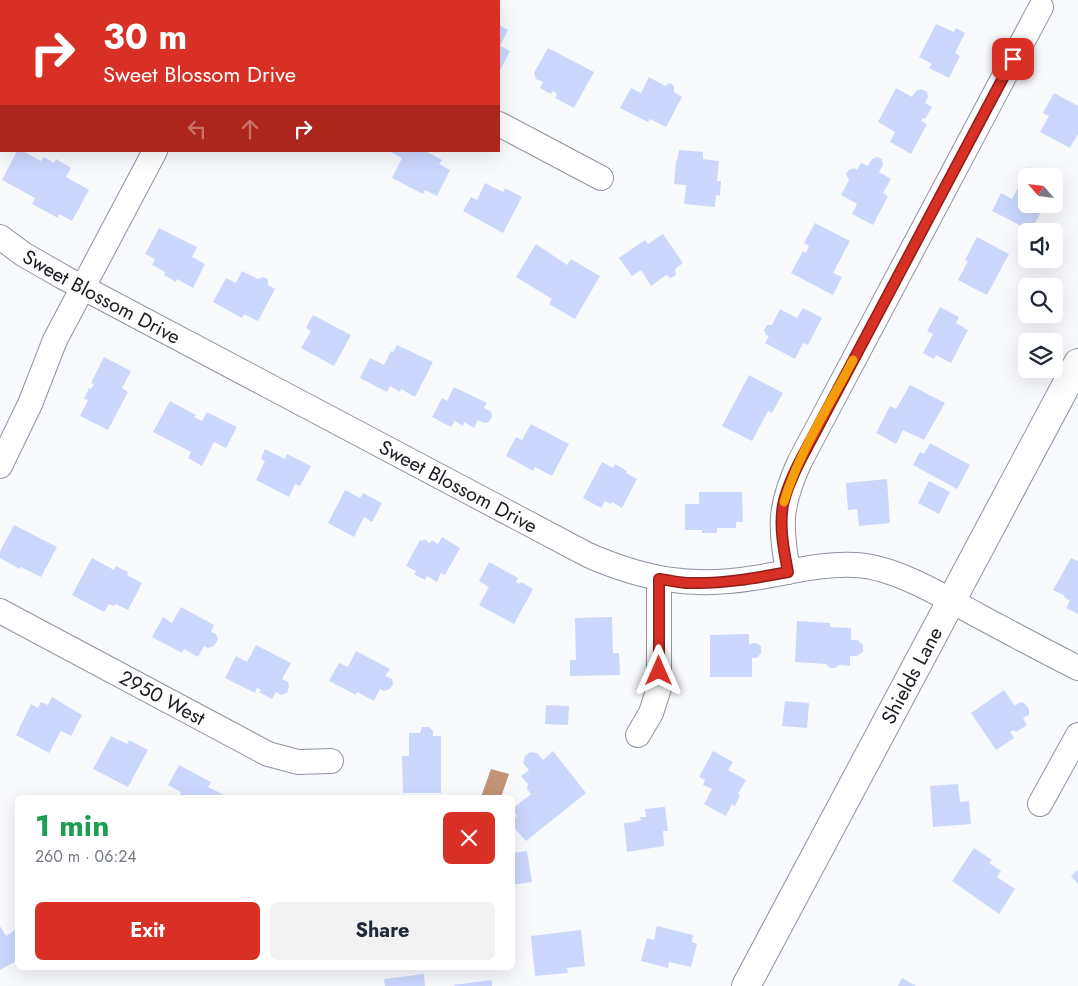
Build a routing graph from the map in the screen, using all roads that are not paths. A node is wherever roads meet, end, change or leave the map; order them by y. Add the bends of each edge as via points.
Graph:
1 (1041, 7) dead end
2 (500, 125) edge
3 (154, 152) edge
4 (600, 178) dead end
5 (0, 236) edge
6 (82, 287) junction
7 (1078, 363) edge
8 (0, 466) edge
9 (788, 572) junction
10 (659, 579) junction
11 (951, 601) junction
12 (0, 611) edge
13 (1078, 668) edge
14 (638, 735) dead end
15 (1078, 735) edge
16 (331, 761) dead end
17 (1040, 804) dead end
18 (746, 986) edge

1 - 9 street via 790,483 783,506 782,528
2 - 4 street
3 - 6 street
5 - 6 street, Sweet Blossom Drive via 23,254
6 - 8 street
6 - 10 street, Sweet Blossom Drive via 588,555
7 - 11 main road, Shields Lane
9 - 10 street, Sweet Blossom Drive via 720,582 689,583
9 - 11 street, Sweet Blossom Drive via 856,565 892,572
10 - 14 street via 659,688 651,713
11 - 13 street, Sweet Blossom Drive
11 - 18 main road, Shields Lane
12 - 16 street, 2950 West via 268,754 298,762
15 - 17 street

